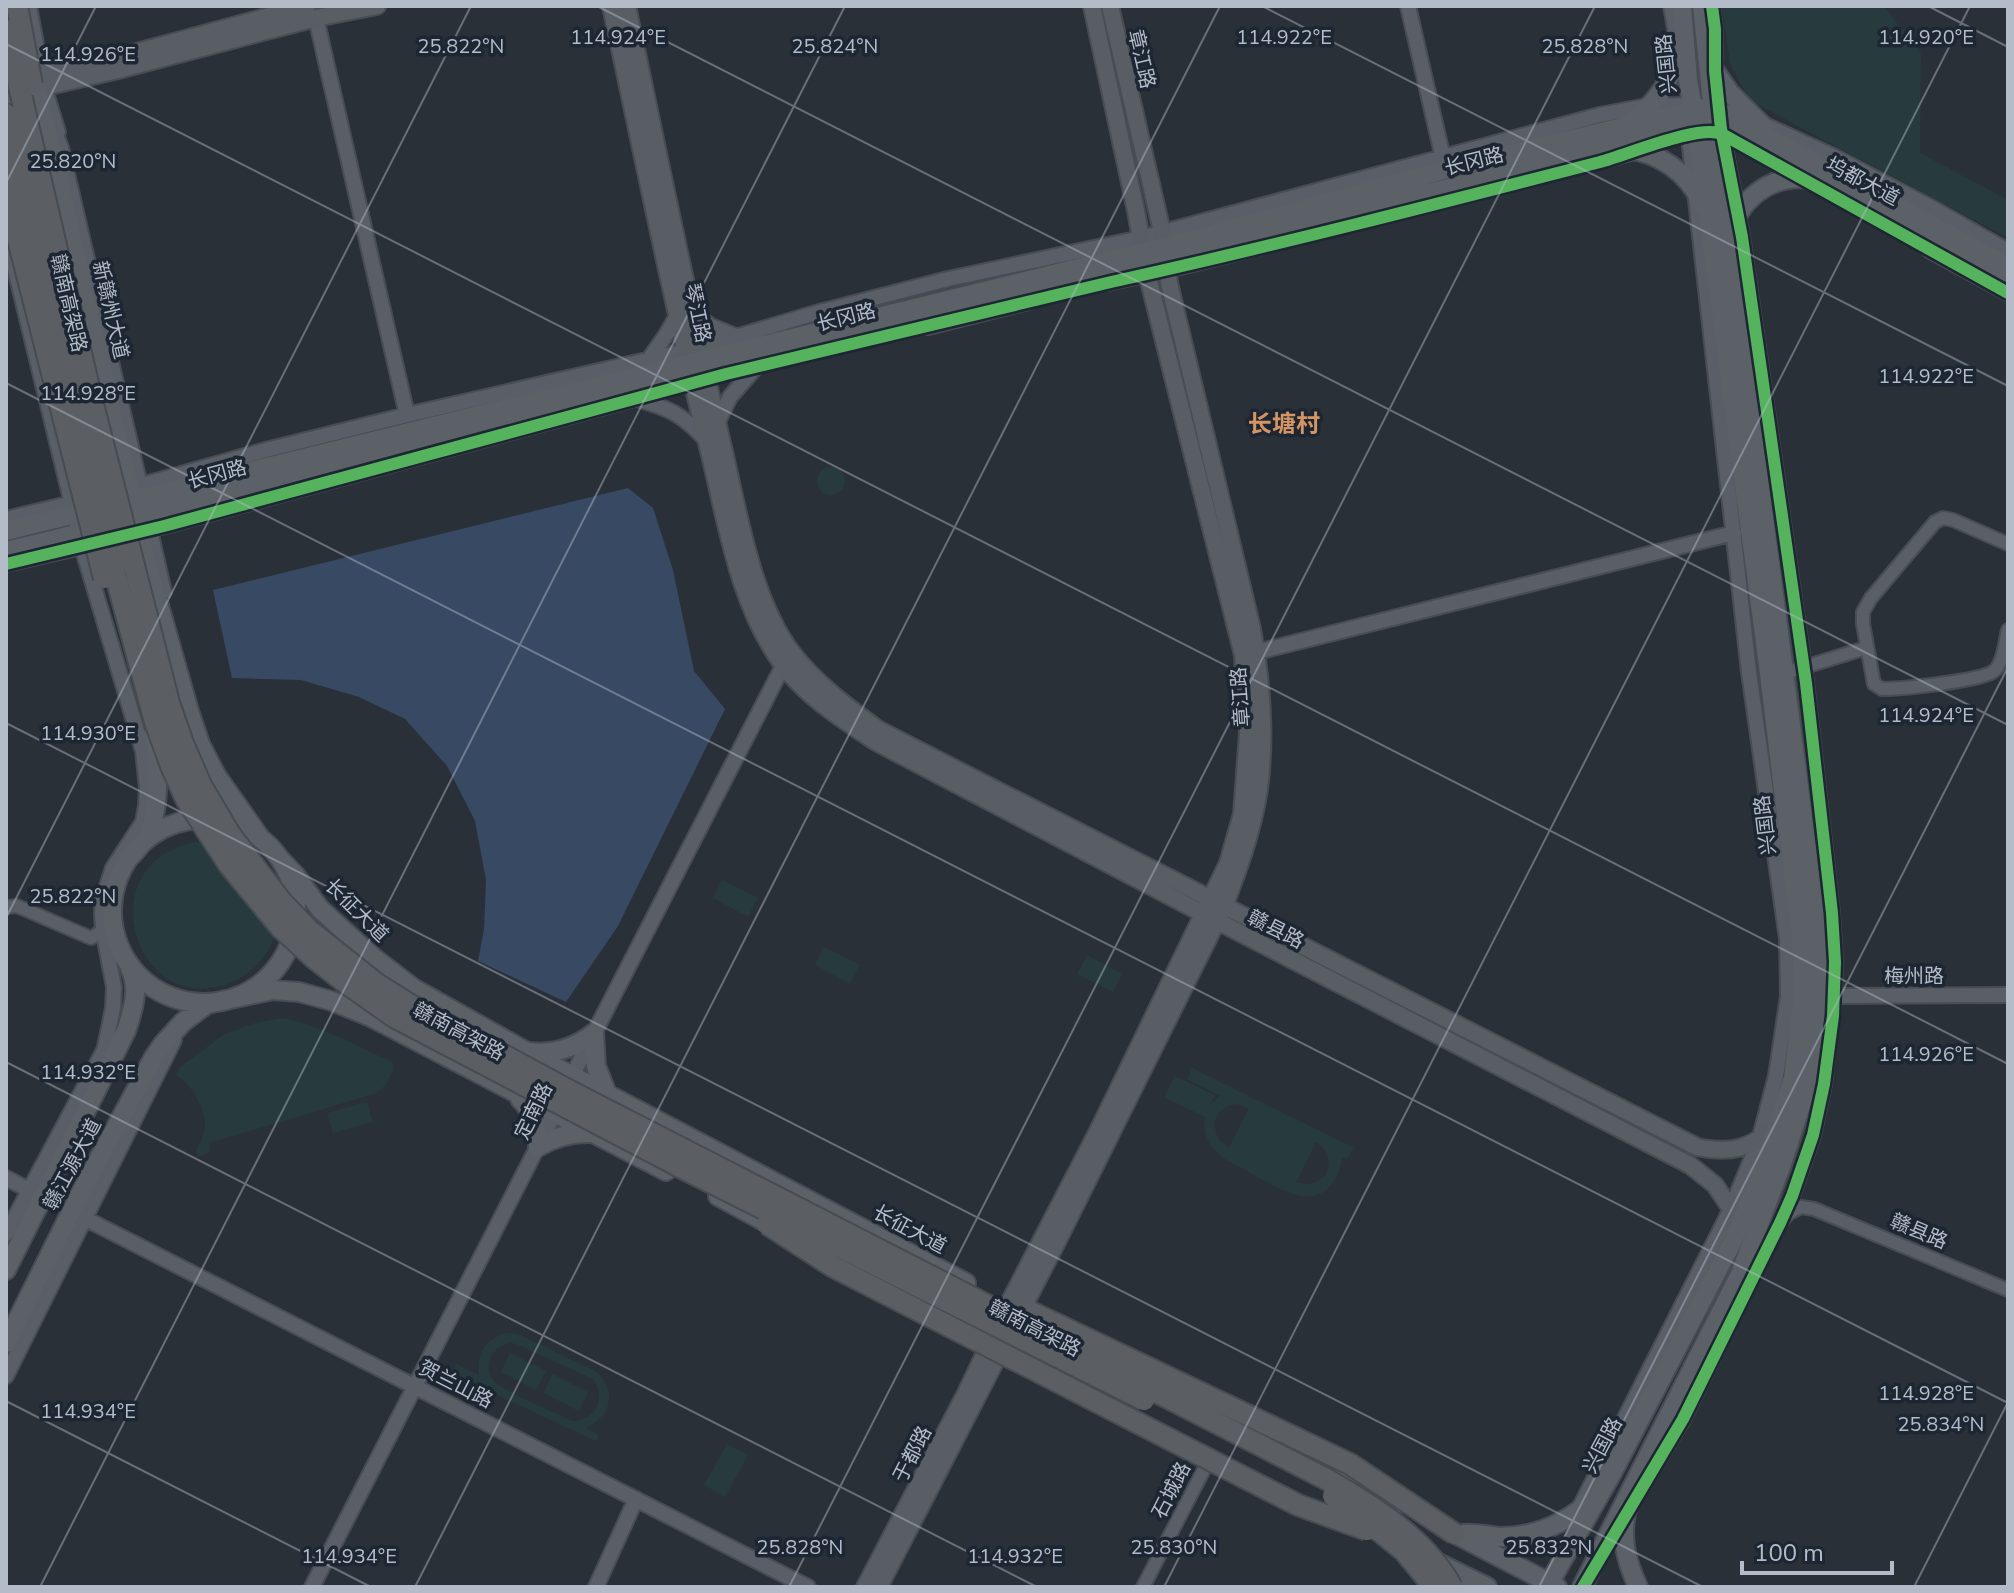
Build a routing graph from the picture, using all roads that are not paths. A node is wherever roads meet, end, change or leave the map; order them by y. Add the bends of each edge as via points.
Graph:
1 (17, 6) edge
2 (28, 6) edge
3 (377, 6) edge
4 (611, 6) edge
5 (627, 6) edge
6 (1092, 6) edge
7 (1110, 6) edge
8 (1408, 6) edge
9 (1671, 6) edge
10 (1702, 6) edge
11 (1712, 6) edge
12 (285, 8) edge
13 (312, 12) edge
14 (1683, 14) edge
15 (6, 30) edge
16 (1706, 38) junction
17 (1680, 51) junction
18 (1715, 71) junction
19 (6, 82) edge
20 (38, 82) junction
21 (6, 96) edge
22 (1647, 106) junction
23 (6, 114) edge
24 (1704, 119) junction
25 (1757, 122) junction
26 (1622, 127) junction
27 (1613, 148) junction
28 (1639, 150) junction
29 (6, 158) edge
30 (1443, 158) junction
31 (1811, 159) junction
32 (1798, 178) junction
33 (1822, 182) junction
34 (1694, 187) junction
35 (1707, 213) junction
36 (1737, 215) junction
37 (6, 232) edge
38 (1730, 245) junction
39 (1165, 251) junction
40 (2008, 251) edge
41 (1144, 256) junction
42 (2008, 266) edge
43 (2008, 282) edge
44 (2008, 293) edge
45 (685, 313) junction
46 (738, 337) junction
47 (647, 362) junction
48 (696, 366) junction
49 (756, 367) junction
50 (636, 399) junction
51 (407, 415) junction
52 (717, 423) junction
53 (706, 440) junction
54 (138, 512) junction
55 (6, 519) edge
56 (87, 522) junction
57 (6, 531) edge
58 (1734, 533) junction
59 (2008, 544) edge
60 (6, 551) edge
61 (6, 564) edge
62 (2008, 630) edge
63 (1866, 648) junction
64 (1250, 653) junction
65 (788, 660) junction
66 (1804, 667) junction
67 (1785, 673) junction
68 (155, 722) junction
69 (261, 839) junction
70 (131, 856) junction
71 (280, 859) junction
72 (6, 907) edge
73 (1213, 910) junction
74 (108, 927) junction
75 (119, 947) junction
76 (135, 991) junction
77 (2008, 995) edge
78 (1827, 996) junction
79 (227, 1000) junction
80 (183, 1022) junction
81 (594, 1033) junction
82 (105, 1047) junction
83 (527, 1052) junction
84 (572, 1075) junction
85 (510, 1091) junction
86 (607, 1094) junction
87 (555, 1114) junction
88 (1777, 1125) junction
89 (593, 1134) junction
90 (1759, 1141) junction
91 (538, 1147) junction
92 (684, 1169) junction
93 (6, 1178) edge
94 (1798, 1178) junction
95 (29, 1190) junction
96 (1731, 1209) junction
97 (1814, 1209) junction
98 (84, 1218) junction
99 (824, 1221) junction
100 (1780, 1223) junction
101 (1736, 1233) junction
102 (6, 1234) edge
103 (6, 1270) edge
104 (2008, 1290) edge
105 (1014, 1308) junction
106 (998, 1341) junction
107 (6, 1343) edge
108 (6, 1376) edge
109 (415, 1385) junction
110 (1213, 1453) junction
111 (1612, 1473) junction
112 (1633, 1483) junction
113 (636, 1499) junction
114 (1577, 1513) junction
115 (1626, 1513) junction
116 (1367, 1530) junction
117 (1455, 1534) junction
118 (1443, 1565) junction
119 (1551, 1586) edge
120 (312, 1587) edge
121 (596, 1587) edge
122 (808, 1587) edge
123 (865, 1587) edge
124 (879, 1587) edge
125 (1143, 1587) edge
126 (1434, 1587) edge
127 (1452, 1587) edge
128 (1463, 1587) edge
129 (1487, 1587) edge
130 (1583, 1587) edge
131 (1638, 1587) edge

1 - 20 main road, 新赣州大道
1 - 54 highway, bridge via 98,390
2 - 20 street
3 - 13 main road
4 - 45 main road, 琴江路
5 - 45 main road, 琴江路
6 - 41 main road, 章江路
7 - 39 main road, 章江路
8 - 30 street
9 - 17 street
10 - 16 main road, 兴国路
11 - 18 street
12 - 13 main road
12 - 20 main road
13 - 20 main road
13 - 51 street
14 - 17 main road
14 - 24 main road, 兴国路 via 1688,80
15 - 54 highway, 赣南高架路, bridge via 90,392
16 - 18 main road
16 - 24 main road, 兴国路
17 - 22 main road via 1666,84
17 - 24 street
18 - 24 street
18 - 25 main road
19 - 20 main road
20 - 21 main road
20 - 54 main road, 新赣州大道
20 - 54 street via 61,148
22 - 24 street
22 - 26 main road
22 - 30 street
23 - 68 highway, 赣南高架路, bridge
24 - 25 street
24 - 26 main road, 长冈路
24 - 27 main road, 长冈路
24 - 28 street
24 - 31 main road, 坞都大道
24 - 32 street
24 - 33 main road, 坞都大道
24 - 34 street
24 - 35 main road, 兴国路
24 - 36 street
24 - 38 main road, 兴国路
25 - 31 main road
25 - 40 street via 1833,156
26 - 39 main road, 长冈路 via 1447,169
27 - 28 main road
27 - 39 main road, 长冈路
28 - 34 main road via 1670,164
28 - 39 street via 1457,198
29 - 56 main road via 67,395
29 - 68 highway, bridge via 8,200 100,566
30 - 39 street
31 - 42 main road, 坞都大道
32 - 33 main road
32 - 36 main road via 1762,188
32 - 44 street
33 - 43 main road, 坞都大道
34 - 35 main road
34 - 58 street
35 - 88 main road, 兴国路 via 1801,940 1803,993 1793,1078
36 - 38 main road
36 - 66 street
37 - 56 street
38 - 67 main road, 兴国路
39 - 41 main road, 长冈路
39 - 64 main road, 章江路
41 - 46 street via 948,279
41 - 48 main road, 长冈路
41 - 49 street
41 - 64 main road, 章江路
45 - 46 street
45 - 47 street
45 - 48 main road, 琴江路
46 - 48 street
47 - 48 street
47 - 51 street
48 - 49 street
48 - 50 street
48 - 52 main road, 琴江路
48 - 53 main road, 琴江路
48 - 54 main road, 长冈路
49 - 52 street via 730,397
50 - 53 street via 668,408
50 - 54 street
51 - 54 street via 266,450
52 - 65 main road, 琴江路 via 753,576
53 - 65 main road, 琴江路 via 740,578 763,630
54 - 56 main road, 长冈路
54 - 56 street
54 - 69 main road, 新赣州大道 via 200,744
54 - 99 highway, 赣南高架路, bridge via 169,703 183,743 223,824 309,930 409,1004
55 - 56 street
56 - 57 main road, 长冈路
56 - 60 main road, 长冈路
56 - 61 street
56 - 70 main road via 157,757 152,821
56 - 74 street via 143,751 147,788 143,822 108,883 102,913
58 - 64 street
58 - 90 street via 1787,939 1788,996
59 - 63 street via 1953,520 1935,522 1863,612
62 - 63 street via 1997,668 1971,679 1882,689 1874,684
63 - 66 street
64 - 73 main road, 章江路 via 1262,735 1260,778 1240,866
65 - 73 main road, 赣县路 via 831,711 876,742
65 - 81 street, 定南路
66 - 67 street
66 - 78 street via 1832,913 1835,962
67 - 78 main road, 兴国路
68 - 92 highway, 赣南高架路, bridge via 186,799 229,865 281,928 314,958 394,1017
69 - 70 main road via 229,823 192,820 158,832
69 - 71 main road
70 - 74 main road via 115,888
71 - 79 main road via 294,889 292,939 264,981
71 - 83 main road, 长征大道 via 320,909 374,958 413,988
72 - 74 street via 17,906 91,938
73 - 90 main road, 赣县路 via 1697,1147 1734,1150
73 - 96 main road, 赣县路 via 1690,1165 1715,1185
73 - 105 main road, 章江路 via 1058,1240
74 - 75 main road
74 - 82 street via 114,987
75 - 76 main road via 135,978
75 - 79 main road via 133,970 167,996 201,1004
76 - 82 street
76 - 103 main road, 赣江源大道 via 121,1044
77 - 78 street, 梅州路
78 - 94 street via 1824,1084
78 - 112 main road, 兴国路 via 1808,1084 1760,1225
79 - 80 main road, 赣江源大道 via 207,1004
79 - 85 main road via 284,989 332,1001
80 - 98 street
80 - 107 main road, 赣江源大道 via 147,1070
81 - 83 main road via 559,1051
81 - 84 street, 定南路
81 - 86 main road via 596,1066
82 - 95 street
83 - 84 main road, 长征大道
84 - 86 main road, 长征大道
84 - 87 street, 定南路
85 - 87 main road
85 - 91 main road via 531,1112
86 - 105 main road, 长征大道
87 - 89 main road
87 - 91 street, 定南路
88 - 90 main road, 赣县路
88 - 101 main road, 兴国路
89 - 91 main road via 567,1134
89 - 106 main road
90 - 96 street
91 - 109 street, 定南路
92 - 116 highway, bridge via 832,1266 1298,1505
92 - 126 highway, 赣南高架路, bridge via 1320,1487 1404,1551
93 - 95 street
94 - 97 street via 1801,1195
94 - 100 street
95 - 102 street
96 - 101 main road, 赣县路
96 - 114 street
97 - 100 street via 1801,1207
97 - 104 street, 赣县路
98 - 108 street
98 - 109 street, 贺兰山路
99 - 117 highway, bridge via 1055,1323 1350,1464
99 - 127 highway, 赣南高架路, bridge via 1378,1509 1416,1541
100 - 115 street via 1683,1419
101 - 111 main road, 兴国路
105 - 106 main road, 章江路
105 - 117 main road, 长征大道
106 - 110 main road
106 - 123 main road, 于都路
106 - 124 main road, 于都路
109 - 113 street, 贺兰山路
109 - 120 street, 定南路
110 - 116 main road
110 - 125 street, 石城路
111 - 114 main road
111 - 119 main road, 兴国路
112 - 115 main road
112 - 130 main road, 兴国路
113 - 121 street
113 - 122 street, 贺兰山路
114 - 117 main road via 1527,1534
114 - 119 street
115 - 130 street
115 - 131 main road via 1623,1544
116 - 118 main road
117 - 119 main road, 长征大道
118 - 128 main road
118 - 129 main road

